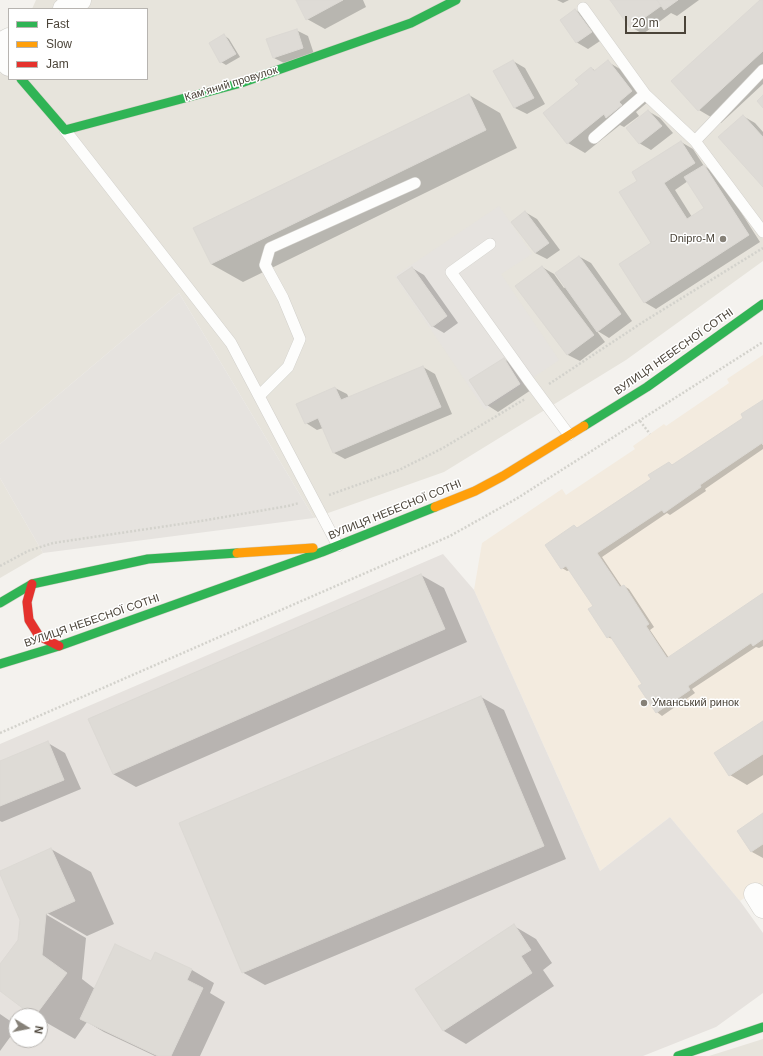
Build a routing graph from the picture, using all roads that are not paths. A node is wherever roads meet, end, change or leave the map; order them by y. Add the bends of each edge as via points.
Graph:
1 (80, 0) edge
2 (456, 0) edge
3 (66, 8) edge
4 (583, 8) dead end
5 (0, 55) edge
6 (8, 64) edge
7 (763, 70) edge
8 (22, 80) edge
9 (645, 94) junction
10 (65, 130) junction
11 (594, 138) dead end
12 (695, 141) junction
13 (415, 184) dead end
14 (763, 232) edge
15 (490, 244) dead end
16 (763, 304) edge
17 (259, 396) junction
18 (569, 435) junction
19 (338, 546) junction
20 (32, 584) junction
21 (0, 603) edge
22 (59, 646) junction
23 (0, 664) edge
24 (763, 1027) edge
25 (678, 1056) edge

1 - 3 street
2 - 10 main road, Камʼяний провулок via 411,23 241,82
4 - 9 lane
5 - 6 street
7 - 12 lane
8 - 10 main road
9 - 11 lane
9 - 12 lane
10 - 17 lane via 231,343
12 - 14 lane
13 - 17 lane via 270,248 265,265 283,298 300,339 288,368
15 - 18 lane via 451,272
16 - 18 main road, ВУЛИЦЯ НЕБЕСНОЇ СОТНІ via 647,387
17 - 19 lane
18 - 19 main road, ВУЛИЦЯ НЕБЕСНОЇ СОТНІ via 475,491
19 - 20 main road via 148,560
19 - 22 main road, ВУЛИЦЯ НЕБЕСНОЇ СОТНІ
20 - 21 main road
20 - 22 main road via 27,602 30,620 39,636
22 - 23 main road, ВУЛИЦЯ НЕБЕСНОЇ СОТНІ
24 - 25 main road

